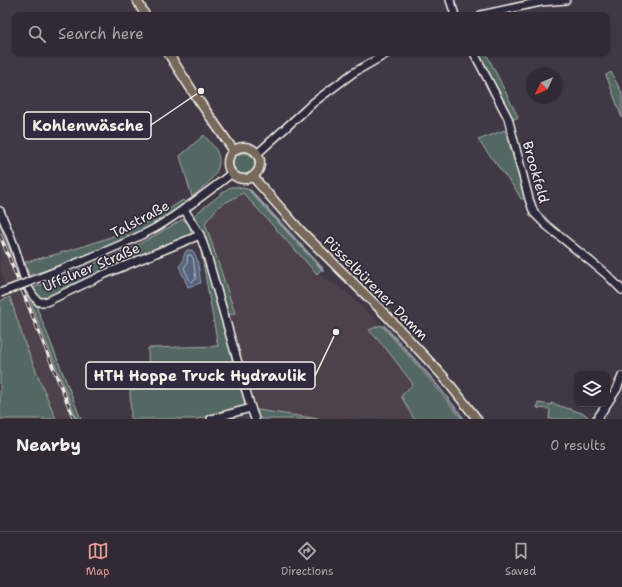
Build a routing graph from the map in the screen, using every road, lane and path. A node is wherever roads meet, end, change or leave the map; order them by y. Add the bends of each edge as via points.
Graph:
1 (137, 0) edge
2 (450, 0) edge
3 (566, 0) edge
4 (143, 12) edge
5 (454, 12) edge
6 (495, 12) edge
7 (170, 56) edge
8 (383, 56) edge
9 (476, 56) edge
10 (234, 151) junction
11 (257, 154) junction
12 (232, 173) junction
13 (253, 177) junction
14 (184, 209) junction
15 (0, 211) edge
16 (200, 235) junction
17 (622, 290) edge
18 (0, 293) edge
19 (622, 376) edge
20 (252, 408) junction
21 (211, 419) edge
22 (255, 419) edge
23 (477, 419) edge
24 (597, 419) edge

1 - 4 main road
2 - 5 street
3 - 6 street via 541,2
7 - 10 main road
8 - 11 street via 314,102
9 - 17 street, Brookfeld via 508,118 534,213
10 - 11 main road via 244,147
10 - 12 main road via 229,159 229,169
11 - 13 main road via 260,158 260,168
12 - 13 main road via 240,179
12 - 14 street
13 - 23 main road, Püsselbürener Damm via 300,230 433,365
14 - 16 street, Talstraße
14 - 18 street, Talstraße, bridge via 128,242
15 - 16 street, Uffelner Straße via 28,285 40,302 46,302 105,274
16 - 20 street, Talstraße
19 - 24 street via 617,389
20 - 21 street
20 - 22 street, Talstraße

